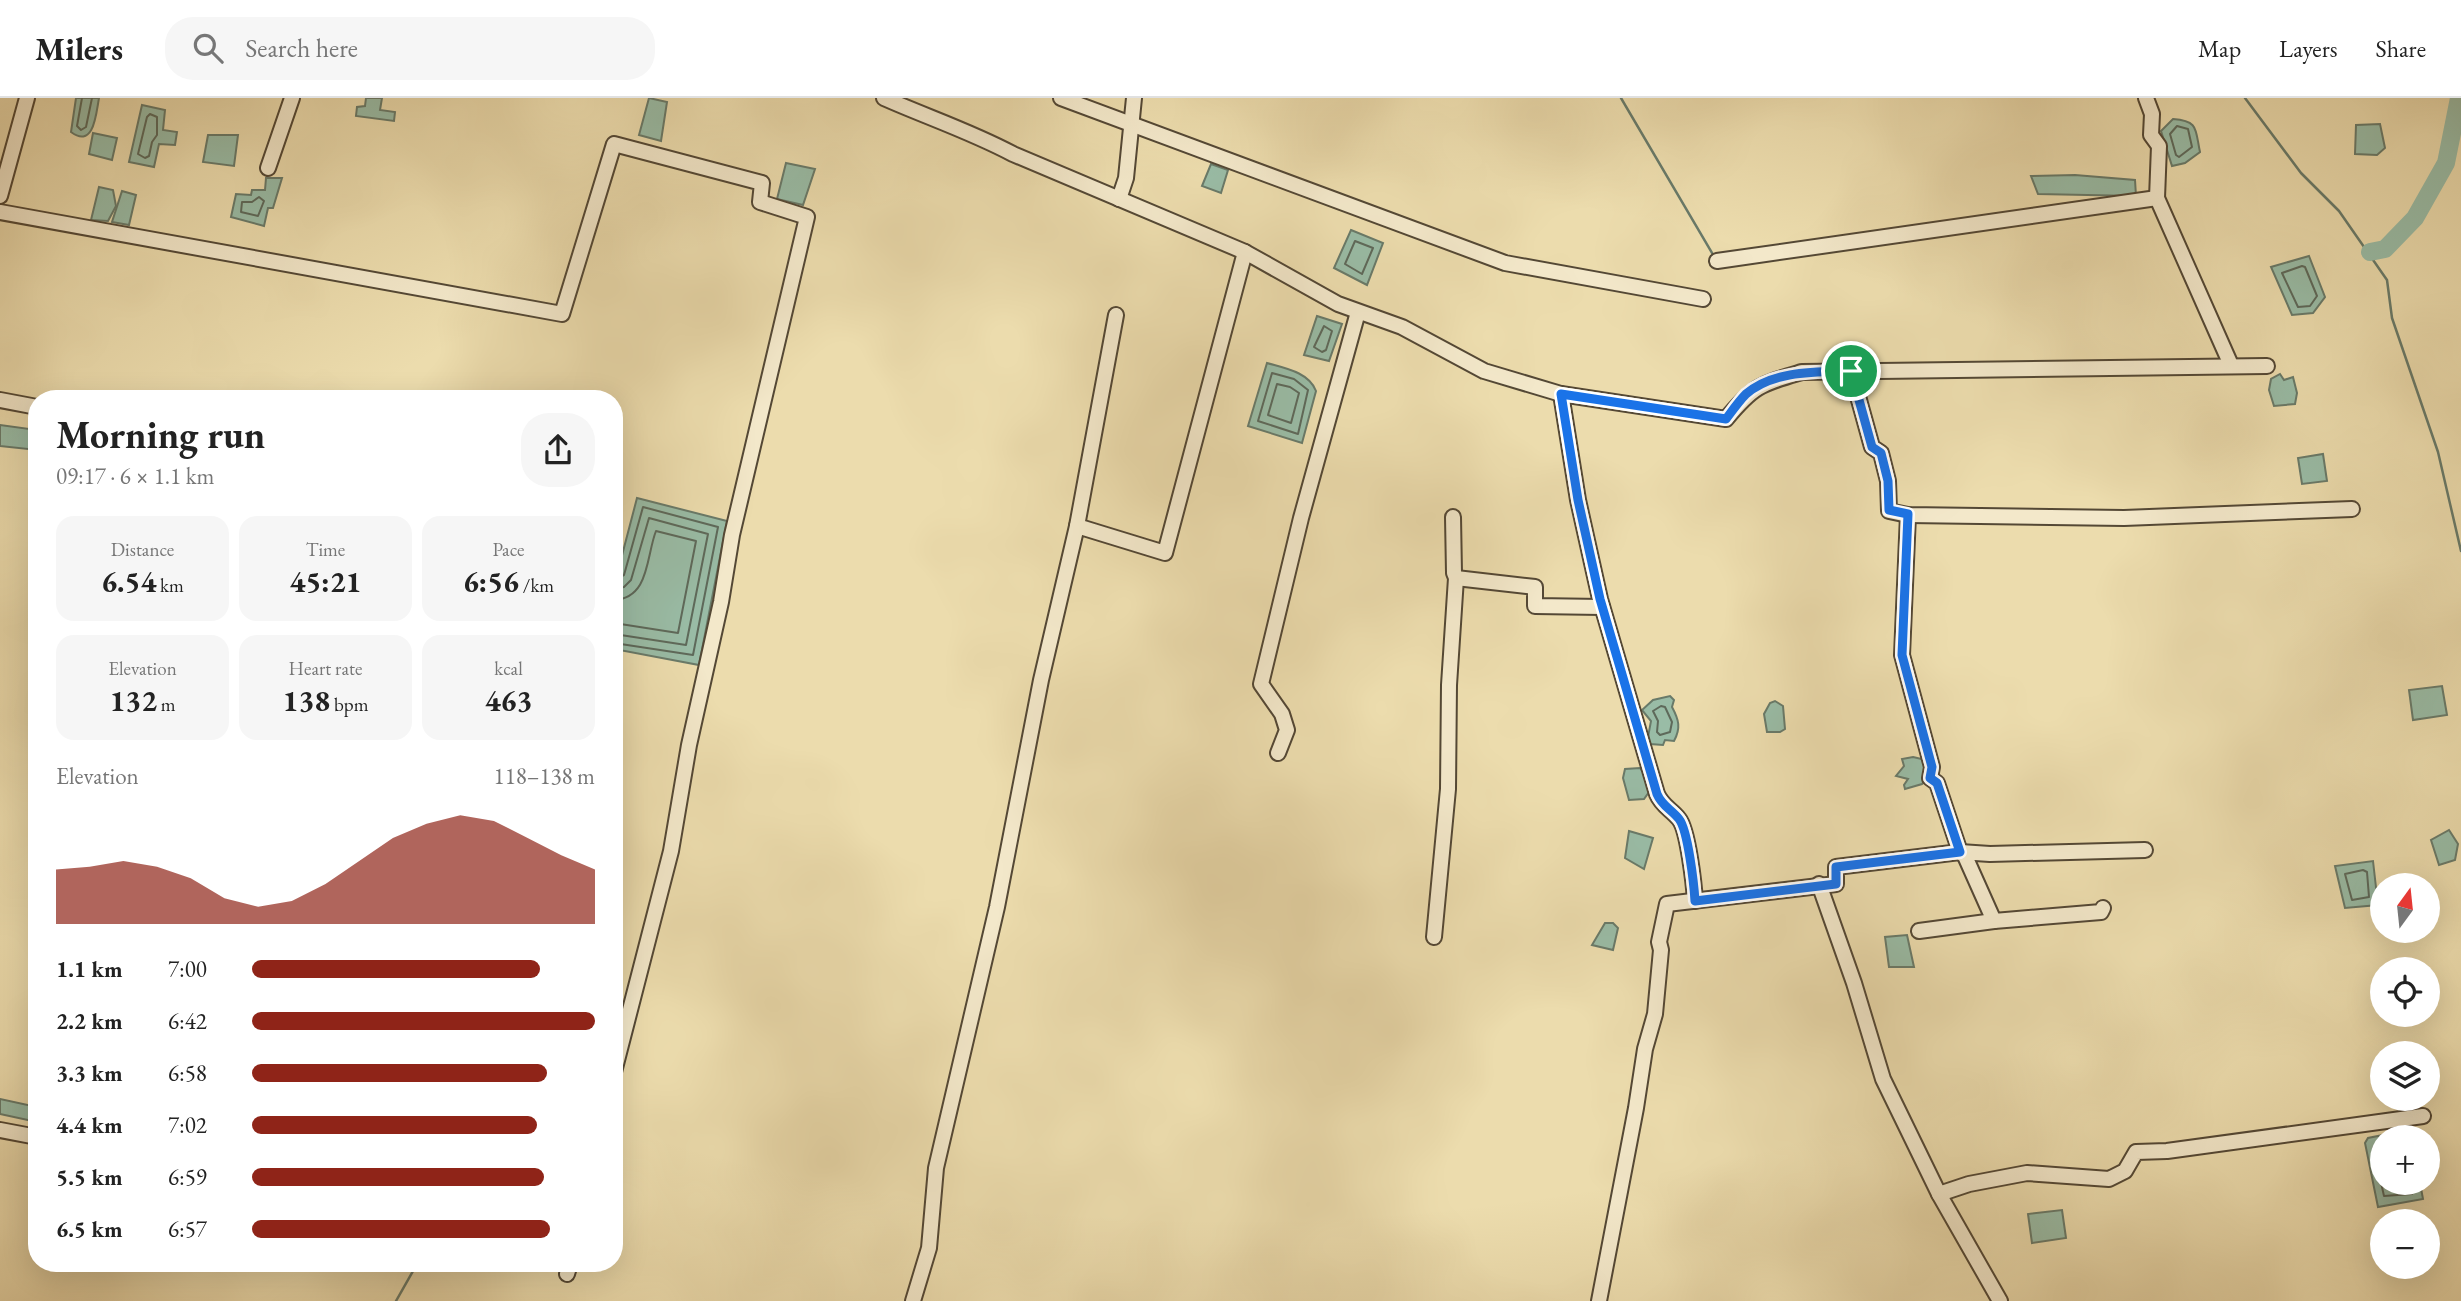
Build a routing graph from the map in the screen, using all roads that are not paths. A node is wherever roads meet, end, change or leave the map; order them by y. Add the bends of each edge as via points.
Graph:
1 (27, 98) edge
2 (292, 98) edge
3 (884, 98) edge
4 (1061, 98) edge
5 (1134, 98) edge
6 (2146, 98) edge
7 (1131, 126) junction
8 (268, 168) dead end
9 (0, 196) edge
10 (2157, 198) junction
11 (1119, 199) junction
12 (0, 212) edge
13 (1245, 252) junction
14 (1717, 261) dead end
15 (1703, 299) dead end
16 (1358, 312) junction
17 (1116, 316) dead end
18 (2231, 365) junction
19 (2267, 366) dead end
20 (1851, 371) junction
21 (1561, 394) junction
22 (0, 400) edge
23 (28, 405) edge
24 (2352, 509) dead end
25 (1908, 514) junction
26 (1453, 517) dead end
27 (1077, 527) junction
28 (1456, 578) junction
29 (1602, 607) junction
30 (1278, 753) dead end
31 (2145, 850) dead end
32 (1960, 852) junction
33 (1819, 884) junction
34 (1695, 901) junction
35 (2103, 908) dead end
36 (1994, 920) junction
37 (1919, 931) dead end
38 (1434, 937) dead end
39 (623, 1037) edge
40 (2423, 1116) dead end
41 (0, 1130) edge
42 (28, 1135) edge
43 (1939, 1194) junction
44 (913, 1301) edge
45 (1599, 1301) edge
46 (2000, 1301) edge

1 - 9 street
2 - 8 street
3 - 11 street
4 - 7 street
5 - 7 street
6 - 10 street via 2152,114 2151,135 2159,146
7 - 11 street via 1126,178
7 - 15 street via 1505,263
10 - 14 street
10 - 18 street
11 - 13 street
12 - 39 street via 562,314 614,144 762,183 760,202 807,217 732,535 671,851
13 - 16 street
13 - 27 street via 1165,553
16 - 21 street via 1402,327 1484,371
16 - 30 street via 1261,684 1282,714 1287,730
17 - 27 street
18 - 19 street
18 - 20 street
20 - 21 street via 1802,372 1768,382 1747,393 1726,419
20 - 25 street via 1872,447 1881,453 1885,466 1889,510
21 - 29 street
22 - 23 street
24 - 25 street via 2124,518
25 - 32 street via 1902,655 1932,767 1930,778 1937,783
26 - 28 street
27 - 44 street via 1041,680 997,907 936,1168 929,1248
28 - 29 street via 1535,587 1535,606
28 - 38 street via 1448,789
29 - 34 street via 1657,794 1661,804 1680,820
31 - 32 street
32 - 33 street via 1836,867 1836,884
32 - 36 street
33 - 34 street
33 - 43 street via 1883,1079
34 - 45 street via 1667,904 1659,942 1655,1014 1644,1049
35 - 36 street via 2101,912
36 - 37 street
40 - 43 street via 2136,1152 2125,1171 2109,1179 2027,1173
41 - 42 street
43 - 46 street

